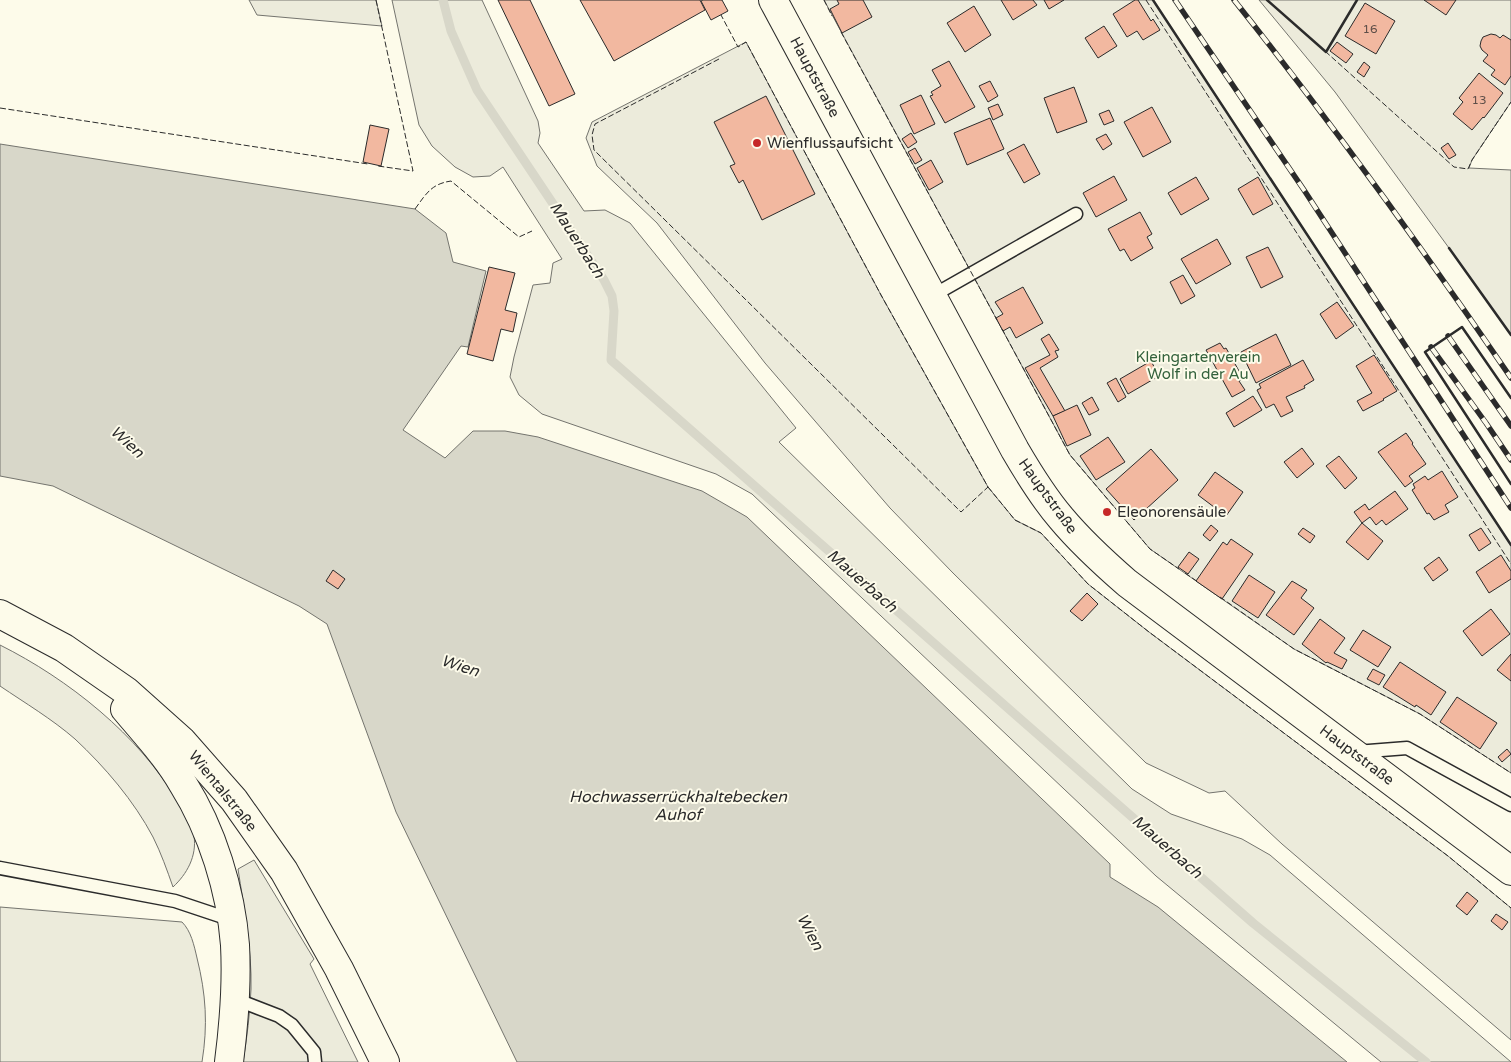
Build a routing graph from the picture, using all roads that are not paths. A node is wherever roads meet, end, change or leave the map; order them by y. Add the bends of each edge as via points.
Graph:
1 (773, 0) edge
2 (1076, 214) dead end
3 (932, 296) junction
4 (0, 614) edge
5 (64, 648) junction
6 (1354, 752) junction
7 (1511, 805) edge
8 (0, 868) edge
9 (1511, 870) edge
10 (232, 920) junction
11 (235, 999) junction
12 (229, 1062) edge
13 (316, 1062) edge
14 (385, 1062) edge

1 - 3 main road, Hauptstraße
2 - 3 lane
3 - 6 main road, Hauptstraße via 1015,450 1039,489 1080,540 1127,583
4 - 5 main road, Wientalstraße
5 - 10 main road via 120,704 184,784 217,856
5 - 14 main road, Wientalstraße via 126,691 182,741 234,800 284,872
6 - 7 lane via 1407,748
6 - 9 main road, Hauptstraße
8 - 10 lane via 175,901
10 - 11 main road
11 - 12 main road
11 - 13 lane via 279,1016 292,1025 314,1052

